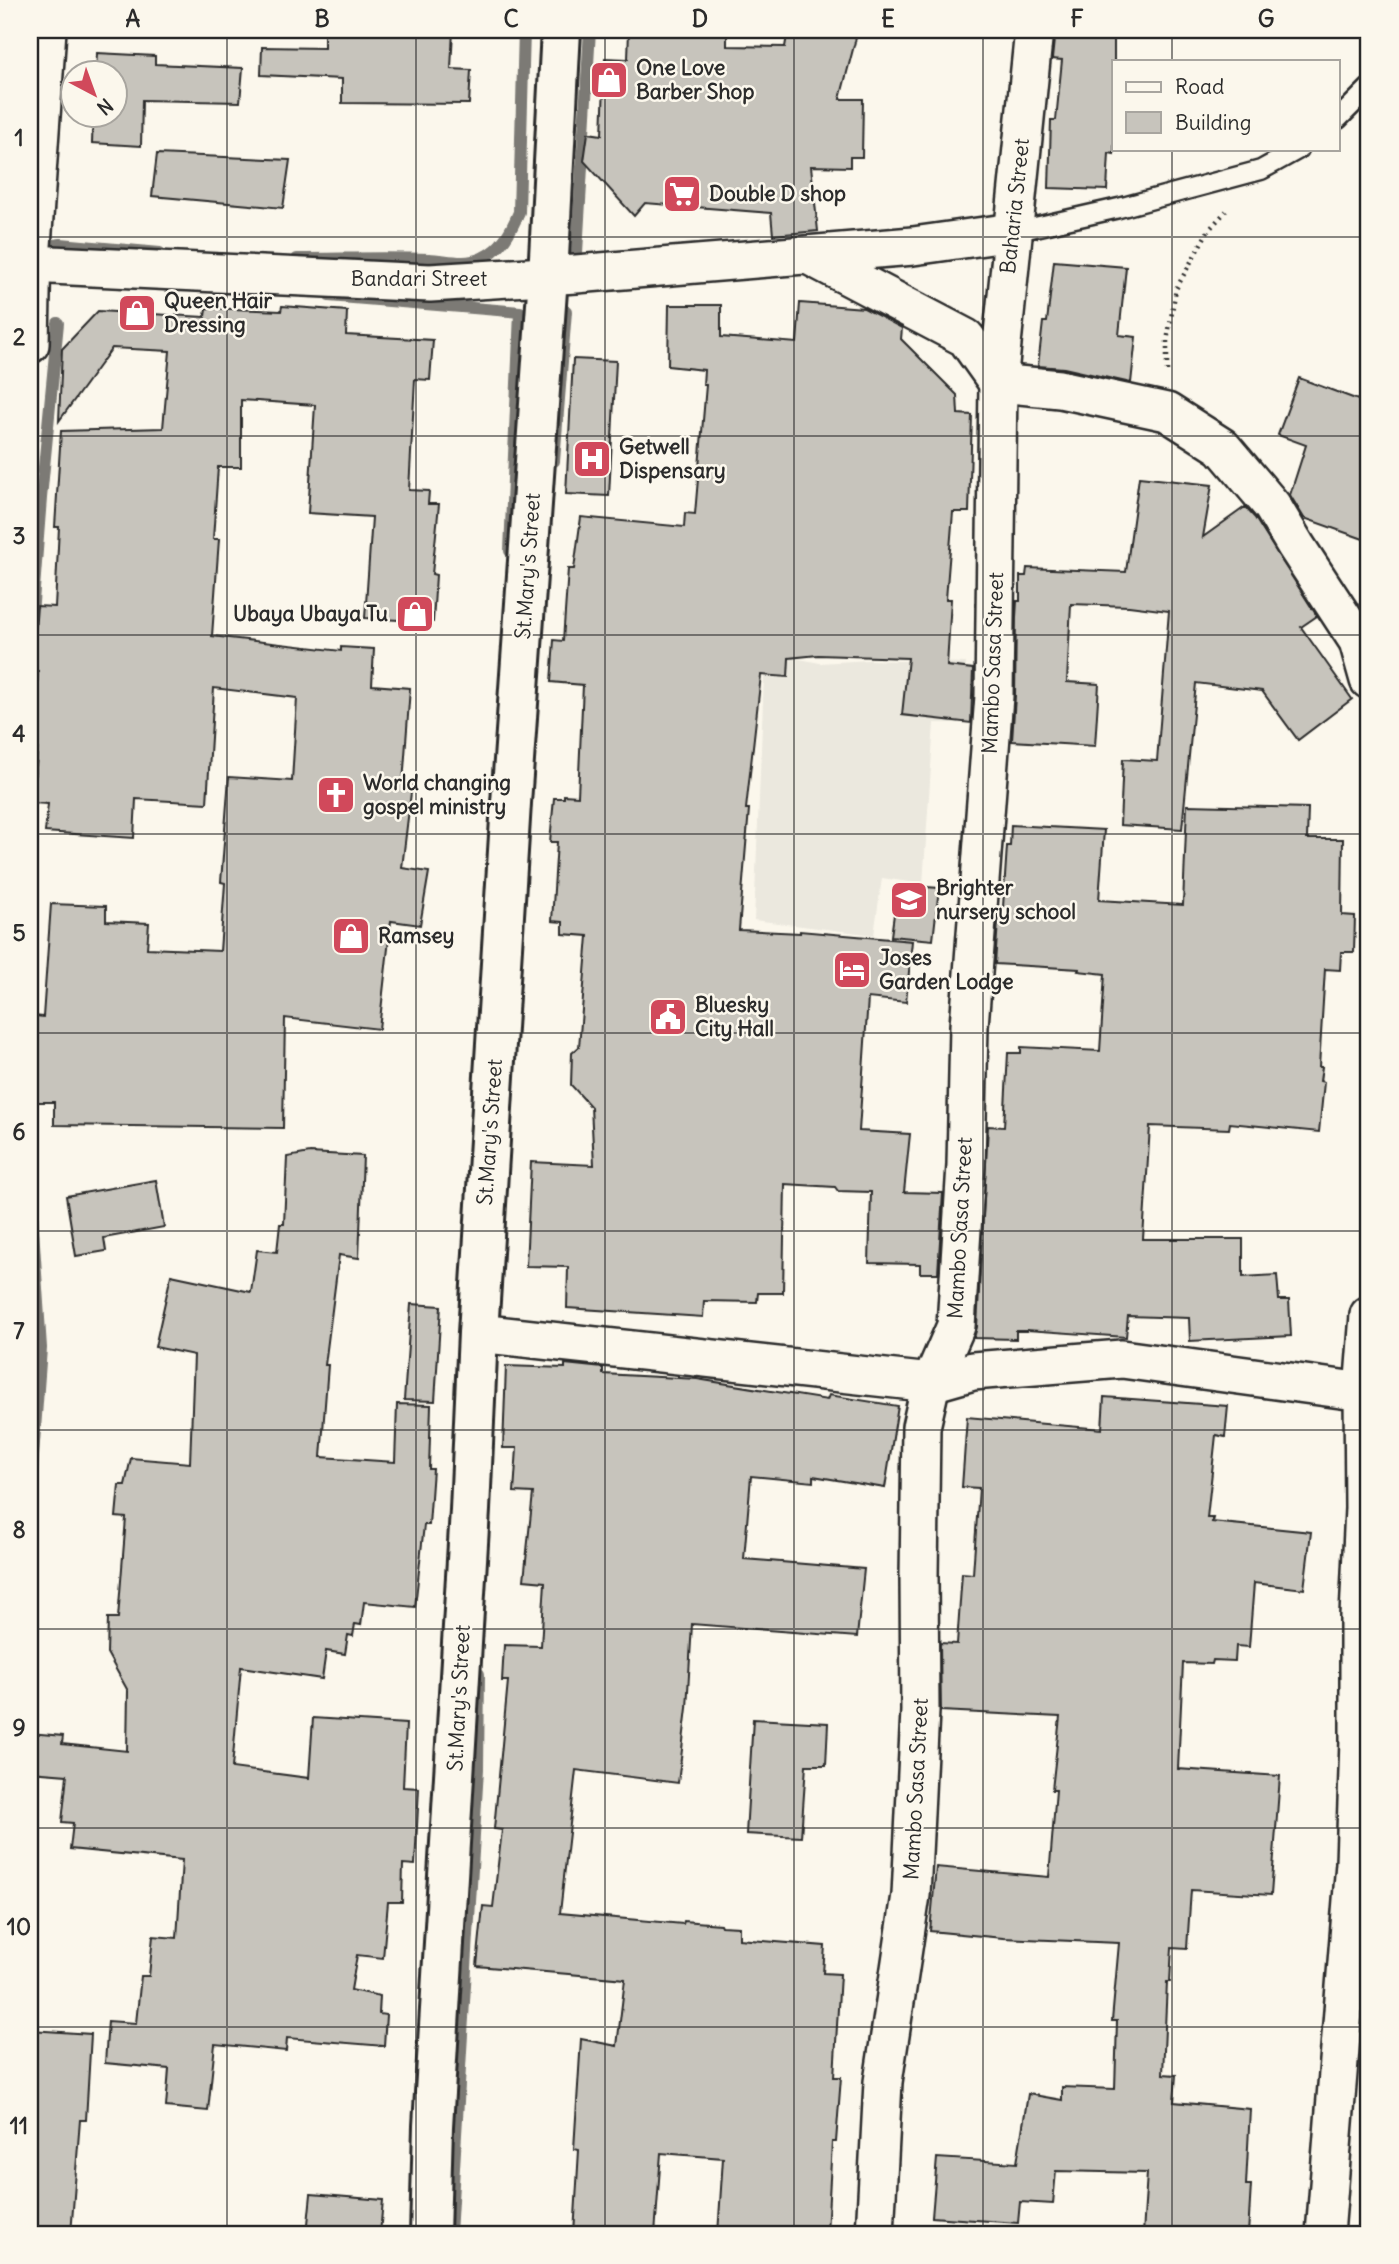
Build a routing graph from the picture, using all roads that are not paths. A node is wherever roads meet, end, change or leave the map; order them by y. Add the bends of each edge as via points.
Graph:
1 (47, 30) edge
2 (561, 30) edge
3 (1034, 30) edge
4 (1369, 88) edge
5 (1340, 118) edge
6 (1297, 150) edge
7 (1013, 232) junction
8 (807, 255) junction
9 (31, 264) edge
10 (548, 276) junction
11 (30, 344) edge
12 (998, 383) junction
13 (1364, 632) edge
14 (1369, 680) edge
15 (1369, 1315) edge
16 (478, 1333) junction
17 (932, 1383) junction
18 (1363, 1392) junction
19 (430, 2234) edge
20 (875, 2234) edge
21 (1325, 2234) edge

1 - 9 street
2 - 10 street, St.Mary's Street
3 - 7 street, Baharia Street
4 - 5 lane
6 - 7 lane via 1261,170
7 - 8 street, Bandari Street
7 - 12 street, Baharia Street
8 - 10 street, Bandari Street
8 - 12 street via 967,338
9 - 10 street, Bandari Street via 430,283
9 - 11 street
10 - 16 street, St.Mary's Street
12 - 13 street via 1060,389 1167,412 1222,447 1272,506 1296,546
12 - 17 street, Mambo Sasa Street via 994,696 969,1026 956,1326
13 - 14 street
15 - 18 street
16 - 17 street
16 - 19 street, St.Mary's Street
17 - 18 street via 973,1371 1122,1359
17 - 20 street, Mambo Sasa Street via 921,1427 920,1711 911,1895 883,2082
18 - 21 street via 1355,1863

